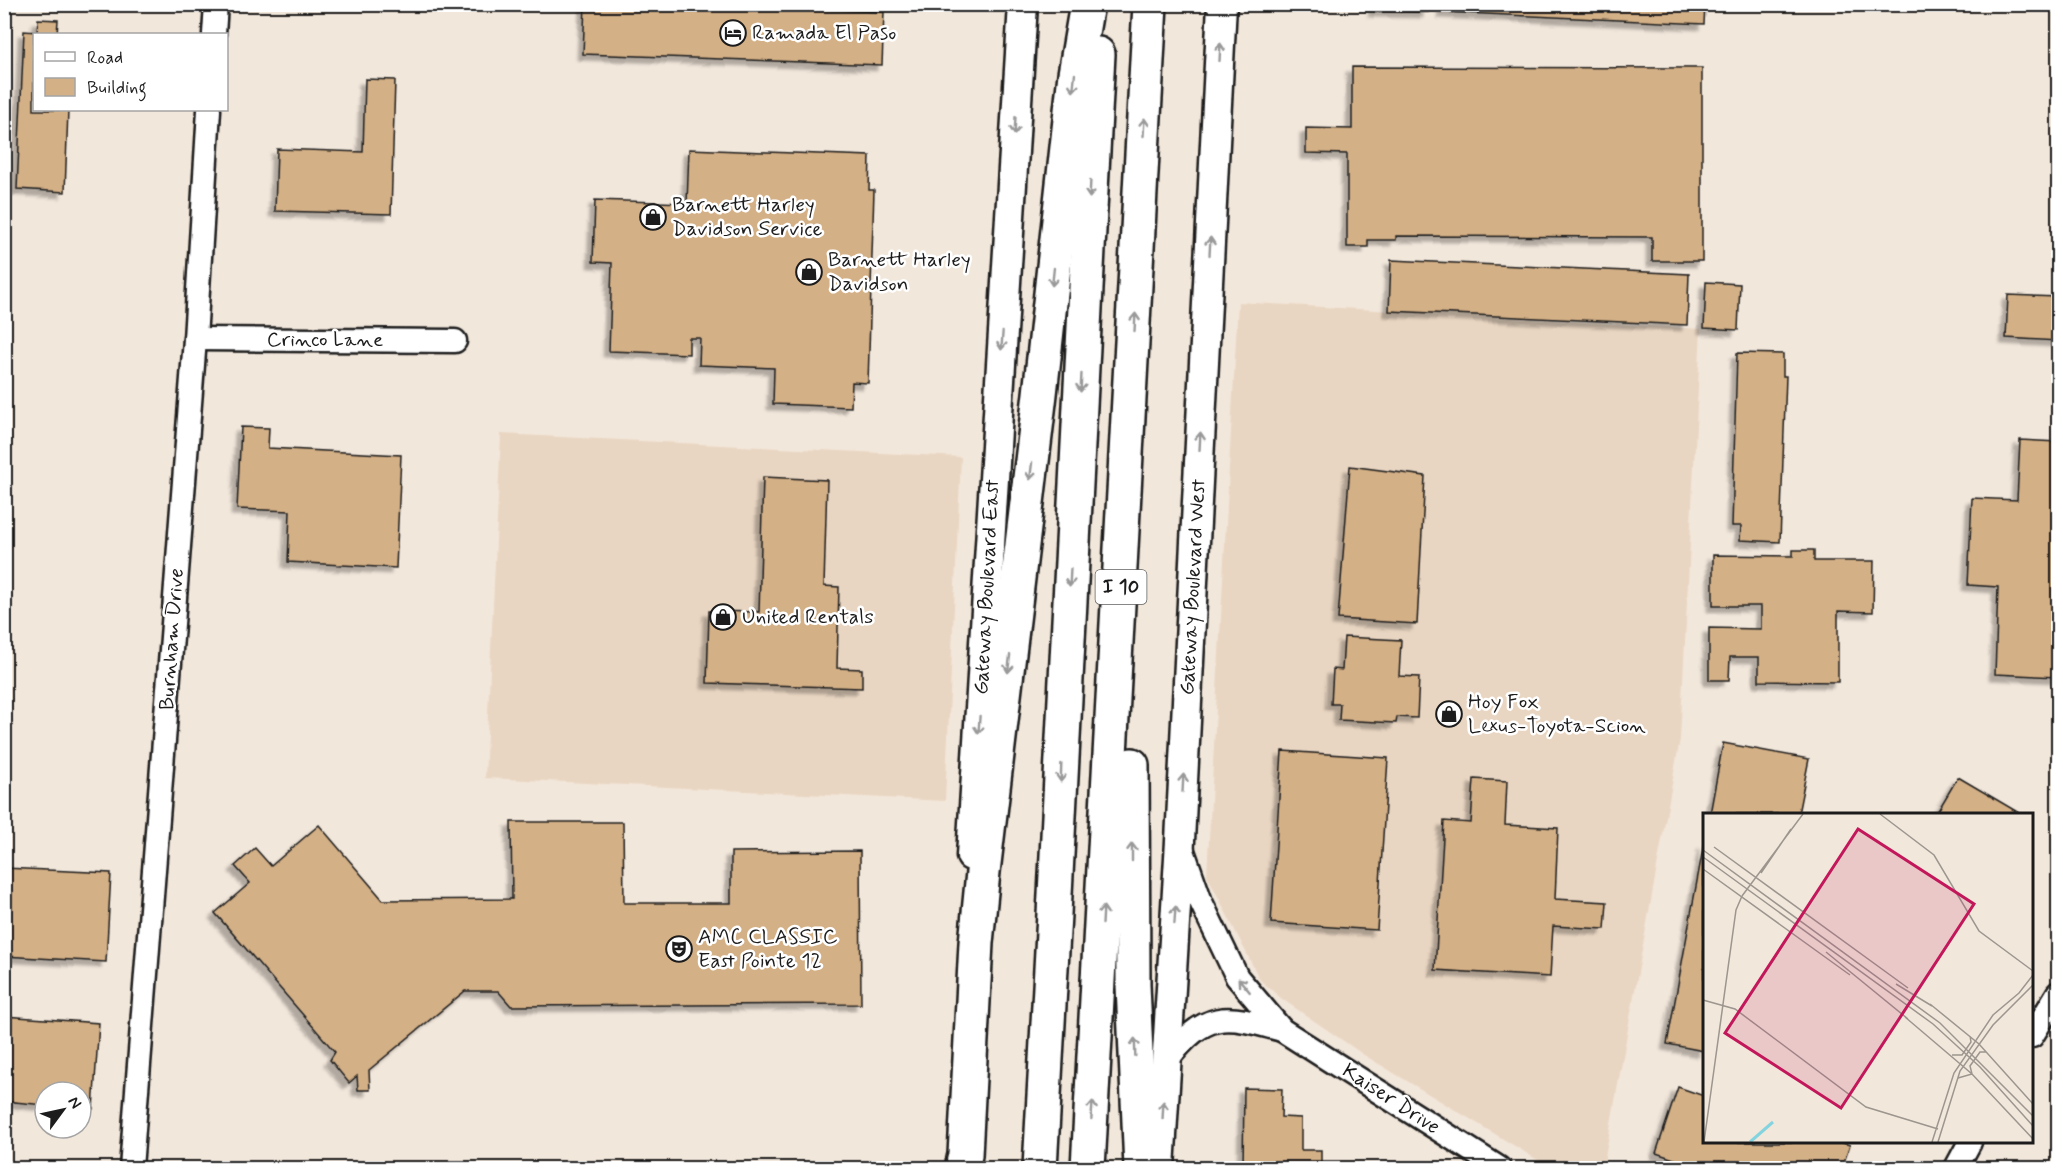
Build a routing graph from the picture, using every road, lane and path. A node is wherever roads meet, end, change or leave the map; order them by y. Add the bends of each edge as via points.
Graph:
1 (216, 4) edge
2 (1023, 4) edge
3 (1087, 4) edge
4 (1101, 4) edge
5 (1150, 4) edge
6 (1222, 4) edge
7 (214, 33) edge
8 (209, 111) edge
9 (195, 339) junction
10 (455, 341) dead end
11 (1133, 354) junction
12 (1180, 841) junction
13 (2058, 993) edge
14 (1282, 1030) junction
15 (2033, 1033) edge
16 (1166, 1061) junction
17 (1969, 1143) edge
18 (131, 1168) edge
19 (951, 1168) edge
20 (962, 1168) edge
21 (1040, 1168) edge
22 (1089, 1168) edge
23 (1141, 1168) edge
24 (1160, 1168) edge
25 (1499, 1168) edge
26 (1956, 1168) edge

1 - 7 street
2 -> 19 main road, Gateway Boulevard East
3 -> 20 highway via 1075,74 981,896
4 -> 21 highway, I 10
11 -> 5 highway, I 10
12 -> 6 main road, Gateway Boulevard West
8 - 9 street, Burnham Drive
9 - 10 street, Crinco Lane
9 - 18 street, Burnham Drive
22 -> 11 highway, I 10
23 -> 11 highway via 1133,985 1132,716 1145,450
14 -> 12 street, Kaiser Drive via 1237,977 1201,902
16 -> 12 main road, Gateway Boulevard West
13 - 15 street
14 - 16 street, Kaiser Drive via 1244,1020 1214,1021 1186,1036
14 - 25 street, Kaiser Drive
24 -> 16 main road, Gateway Boulevard West
17 - 26 street

